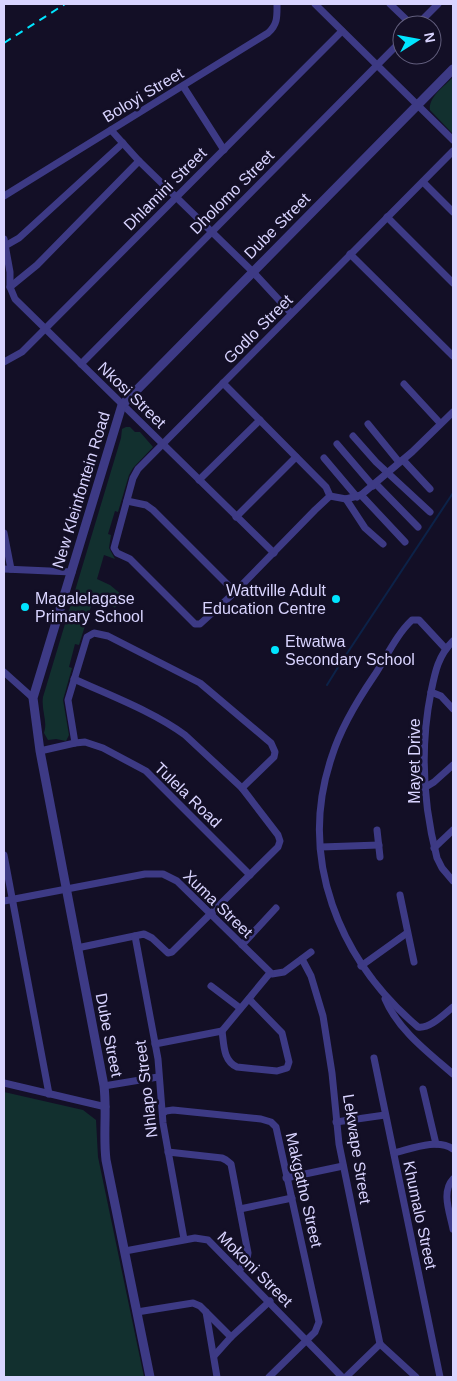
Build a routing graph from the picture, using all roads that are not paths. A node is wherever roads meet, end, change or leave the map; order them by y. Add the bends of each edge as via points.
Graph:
1 (277, 4) edge
2 (315, 4) edge
3 (390, 4) edge
4 (438, 4) edge
5 (402, 15) edge
6 (427, 15) edge
7 (342, 31) junction
8 (392, 50) edge
9 (377, 65) junction
10 (453, 69) edge
11 (183, 86) junction
12 (417, 106) junction
13 (111, 130) junction
14 (453, 140) edge
15 (123, 143) junction
16 (224, 150) junction
17 (453, 151) edge
18 (139, 161) junction
19 (423, 182) junction
20 (4, 196) edge
21 (176, 196) junction
22 (453, 212) edge
23 (387, 217) junction
24 (213, 232) junction
25 (5, 242) edge
26 (350, 254) junction
27 (253, 272) junction
28 (453, 283) edge
29 (10, 287) junction
30 (291, 313) junction
31 (44, 329) junction
32 (453, 356) edge
33 (4, 362) edge
34 (81, 364) junction
35 (223, 384) junction
36 (404, 384) dead end
37 (122, 405) junction
38 (453, 412) edge
39 (260, 420) junction
40 (440, 423) junction
41 (368, 424) dead end
42 (354, 436) dead end
43 (163, 444) junction
44 (337, 444) dead end
45 (296, 457) junction
46 (324, 458) dead end
47 (401, 461) junction
48 (388, 473) junction
49 (199, 480) junction
50 (375, 485) junction
51 (430, 489) dead end
52 (330, 496) junction
53 (359, 496) junction
54 (346, 500) junction
55 (127, 501) junction
56 (430, 512) dead end
57 (236, 517) junction
58 (418, 526) dead end
59 (4, 533) edge
60 (405, 542) dead end
61 (383, 544) dead end
62 (274, 553) junction
63 (7, 569) edge
64 (72, 572) junction
65 (235, 592) junction
66 (453, 641) edge
67 (445, 648) junction
68 (4, 672) edge
69 (74, 679) junction
70 (431, 692) junction
71 (32, 698) junction
72 (453, 709) edge
73 (75, 743) junction
74 (40, 752) junction
75 (453, 765) edge
76 (242, 788) junction
77 (424, 788) junction
78 (377, 830) dead end
79 (453, 830) edge
80 (379, 845) junction
81 (321, 847) junction
82 (434, 848) junction
83 (4, 855) edge
84 (380, 857) dead end
85 (250, 875) junction
86 (453, 881) edge
87 (66, 889) junction
88 (400, 895) dead end
89 (12, 899) junction
90 (4, 900) edge
91 (276, 908) dead end
92 (209, 915) junction
93 (407, 933) junction
94 (135, 936) junction
95 (242, 945) junction
96 (77, 948) junction
97 (311, 952) dead end
98 (302, 959) junction
99 (414, 962) dead end
100 (362, 966) junction
101 (270, 973) junction
102 (211, 986) dead end
103 (383, 994) junction
104 (249, 998) junction
105 (453, 1007) edge
106 (240, 1008) junction
107 (222, 1031) junction
108 (155, 1044) junction
109 (374, 1058) dead end
110 (453, 1074) edge
111 (158, 1077) junction
112 (4, 1083) edge
113 (104, 1086) junction
114 (424, 1089) dead end
115 (49, 1094) junction
116 (106, 1107) junction
117 (163, 1113) junction
118 (385, 1115) junction
119 (336, 1122) junction
120 (436, 1144) junction
121 (453, 1149) edge
122 (168, 1152) junction
123 (394, 1153) junction
124 (343, 1166) junction
125 (286, 1178) junction
126 (453, 1179) edge
127 (292, 1198) junction
128 (240, 1209) junction
129 (453, 1228) edge
130 (184, 1240) junction
131 (125, 1251) junction
132 (239, 1270) junction
133 (270, 1301) junction
134 (137, 1312) junction
135 (206, 1312) junction
136 (231, 1336) junction
137 (306, 1341) junction
138 (380, 1344) junction
139 (214, 1356) junction
140 (150, 1377) edge
141 (218, 1377) edge
142 (269, 1377) edge
143 (342, 1377) edge
144 (346, 1377) edge
145 (416, 1377) edge
146 (440, 1377) edge

1 - 11 street, Boloyi Street via 277,21 273,29
2 - 7 street
3 - 5 street
4 - 6 street
7 - 9 street
7 - 16 street, Dhlamini Street
8 - 9 street, Dholomo Street
9 - 12 street
9 - 24 street, Dholomo Street
10 - 12 street, Dube Street
11 - 13 street, Boloyi Street
11 - 16 street
12 - 14 street
12 - 27 street, Dube Street
13 - 15 street
13 - 20 street, Boloyi Street
15 - 18 street
15 - 25 street via 19,238
16 - 21 street, Dhlamini Street
17 - 19 street, Godlo Street
18 - 21 street
18 - 29 street via 37,265
19 - 22 street
19 - 23 street, Godlo Street
21 - 24 street
21 - 31 street, Dhlamini Street
23 - 26 street, Godlo Street
23 - 28 street
24 - 27 street
24 - 34 street, Dholomo Street
25 - 29 street, Nkosi Street
26 - 30 street, Godlo Street
26 - 32 street
27 - 30 street
27 - 37 street, Dube Street
29 - 31 street, Nkosi Street via 14,299
30 - 35 street, Godlo Street
31 - 33 street, Dhlamini Street via 22,352
31 - 34 street, Nkosi Street
34 - 37 street, Nkosi Street
35 - 39 street
35 - 43 street, Godlo Street
36 - 40 street
37 - 43 street, Nkosi Street
37 - 64 street, New Kleinfontein Road
38 - 40 street
39 - 45 street
39 - 49 street
40 - 47 street
41 - 47 street
42 - 48 street
43 - 49 street, Nkosi Street
43 - 55 street, Godlo Street via 136,472
44 - 50 street
45 - 52 street via 326,487
45 - 57 street
46 - 53 street
47 - 48 street
47 - 51 street
48 - 50 street
48 - 56 street
49 - 57 street, Nkosi Street
50 - 53 street
50 - 58 street
52 - 54 street
52 - 62 street
53 - 54 street
53 - 60 street
54 - 61 street via 365,528
55 - 65 street via 153,510
55 - 65 street, Godlo Street via 114,545 117,553 130,559 193,622 198,625 204,622
57 - 62 street, Nkosi Street
59 - 63 street
62 - 65 street
63 - 64 street
64 - 71 street, New Kleinfontein Road
66 - 67 street, Mayet Drive
67 - 70 street, Mayet Drive via 436,665
67 - 81 street via 422,622 412,620 360,697 343,728 327,773 321,816
68 - 71 street
69 - 73 street via 68,700
69 - 76 street via 175,728
69 - 76 street via 89,635 96,633 200,683 271,743 275,752 274,757
70 - 72 street via 441,696
70 - 77 street, Mayet Drive via 425,722
71 - 74 street, Dube Street
73 - 74 street, Tulela Road
73 - 85 street, Tulela Road via 91,743 146,772
74 - 87 street, Dube Street
75 - 77 street
76 - 85 street via 280,838 278,847
77 - 82 street, Mayet Drive
78 - 80 street
79 - 82 street
80 - 81 street
80 - 84 street
81 - 100 street via 326,885 334,909 343,933
82 - 86 street, Mayet Drive via 439,864
83 - 89 street
85 - 92 street
87 - 89 street, Xuma Street
87 - 92 street, Xuma Street via 145,874 163,874 176,881
87 - 96 street, Dube Street
88 - 93 street
89 - 90 street, Xuma Street
89 - 115 street
91 - 95 street
92 - 94 street via 170,953 147,935
92 - 95 street, Xuma Street
93 - 99 street
93 - 100 street
94 - 96 street
94 - 108 street, Nhlapo Street
95 - 101 street, Xuma Street
96 - 113 street, Dube Street
97 - 98 street
98 - 101 street via 281,973
98 - 119 street, Lekwape Street via 311,976 323,1016
100 - 103 street
101 - 104 street
102 - 106 street
103 - 105 street via 421,1027
103 - 110 street via 409,1033
104 - 106 street
104 - 107 street via 282,1033 289,1062 287,1068 277,1071 232,1065 226,1055
106 - 107 street
107 - 108 street
108 - 111 street, Nhlapo Street
109 - 118 street, Khumalo Street
111 - 113 street
111 - 117 street, Nhlapo Street
112 - 115 street
113 - 116 street, Dube Street
114 - 120 street
115 - 116 street
116 - 131 street, Dube Street via 105,1152
117 - 122 street, Nhlapo Street
117 - 125 street, Makgatho Street via 173,1110 271,1122 276,1127
118 - 119 street
118 - 123 street, Khumalo Street
119 - 124 street, Lekwape Street
120 - 121 street
120 - 123 street
122 - 128 street via 226,1160 231,1164
122 - 130 street, Nhlapo Street
123 - 146 street, Khumalo Street
124 - 125 street
124 - 138 street, Lekwape Street
125 - 127 street, Makgatho Street
126 - 129 street via 448,1184 447,1193
127 - 128 street
127 - 137 street, Makgatho Street via 319,1322
128 - 132 street via 248,1256
130 - 131 street, Mokoni Street
130 - 132 street, Mokoni Street via 208,1240
131 - 134 street, Dube Street
132 - 133 street, Mokoni Street
133 - 136 street
133 - 137 street, Mokoni Street
134 - 135 street via 193,1303
134 - 140 street, Dube Street
135 - 136 street
135 - 139 street
136 - 139 street
137 - 142 street, Makgatho Street
137 - 143 street, Mokoni Street
138 - 144 street
138 - 145 street
139 - 141 street

